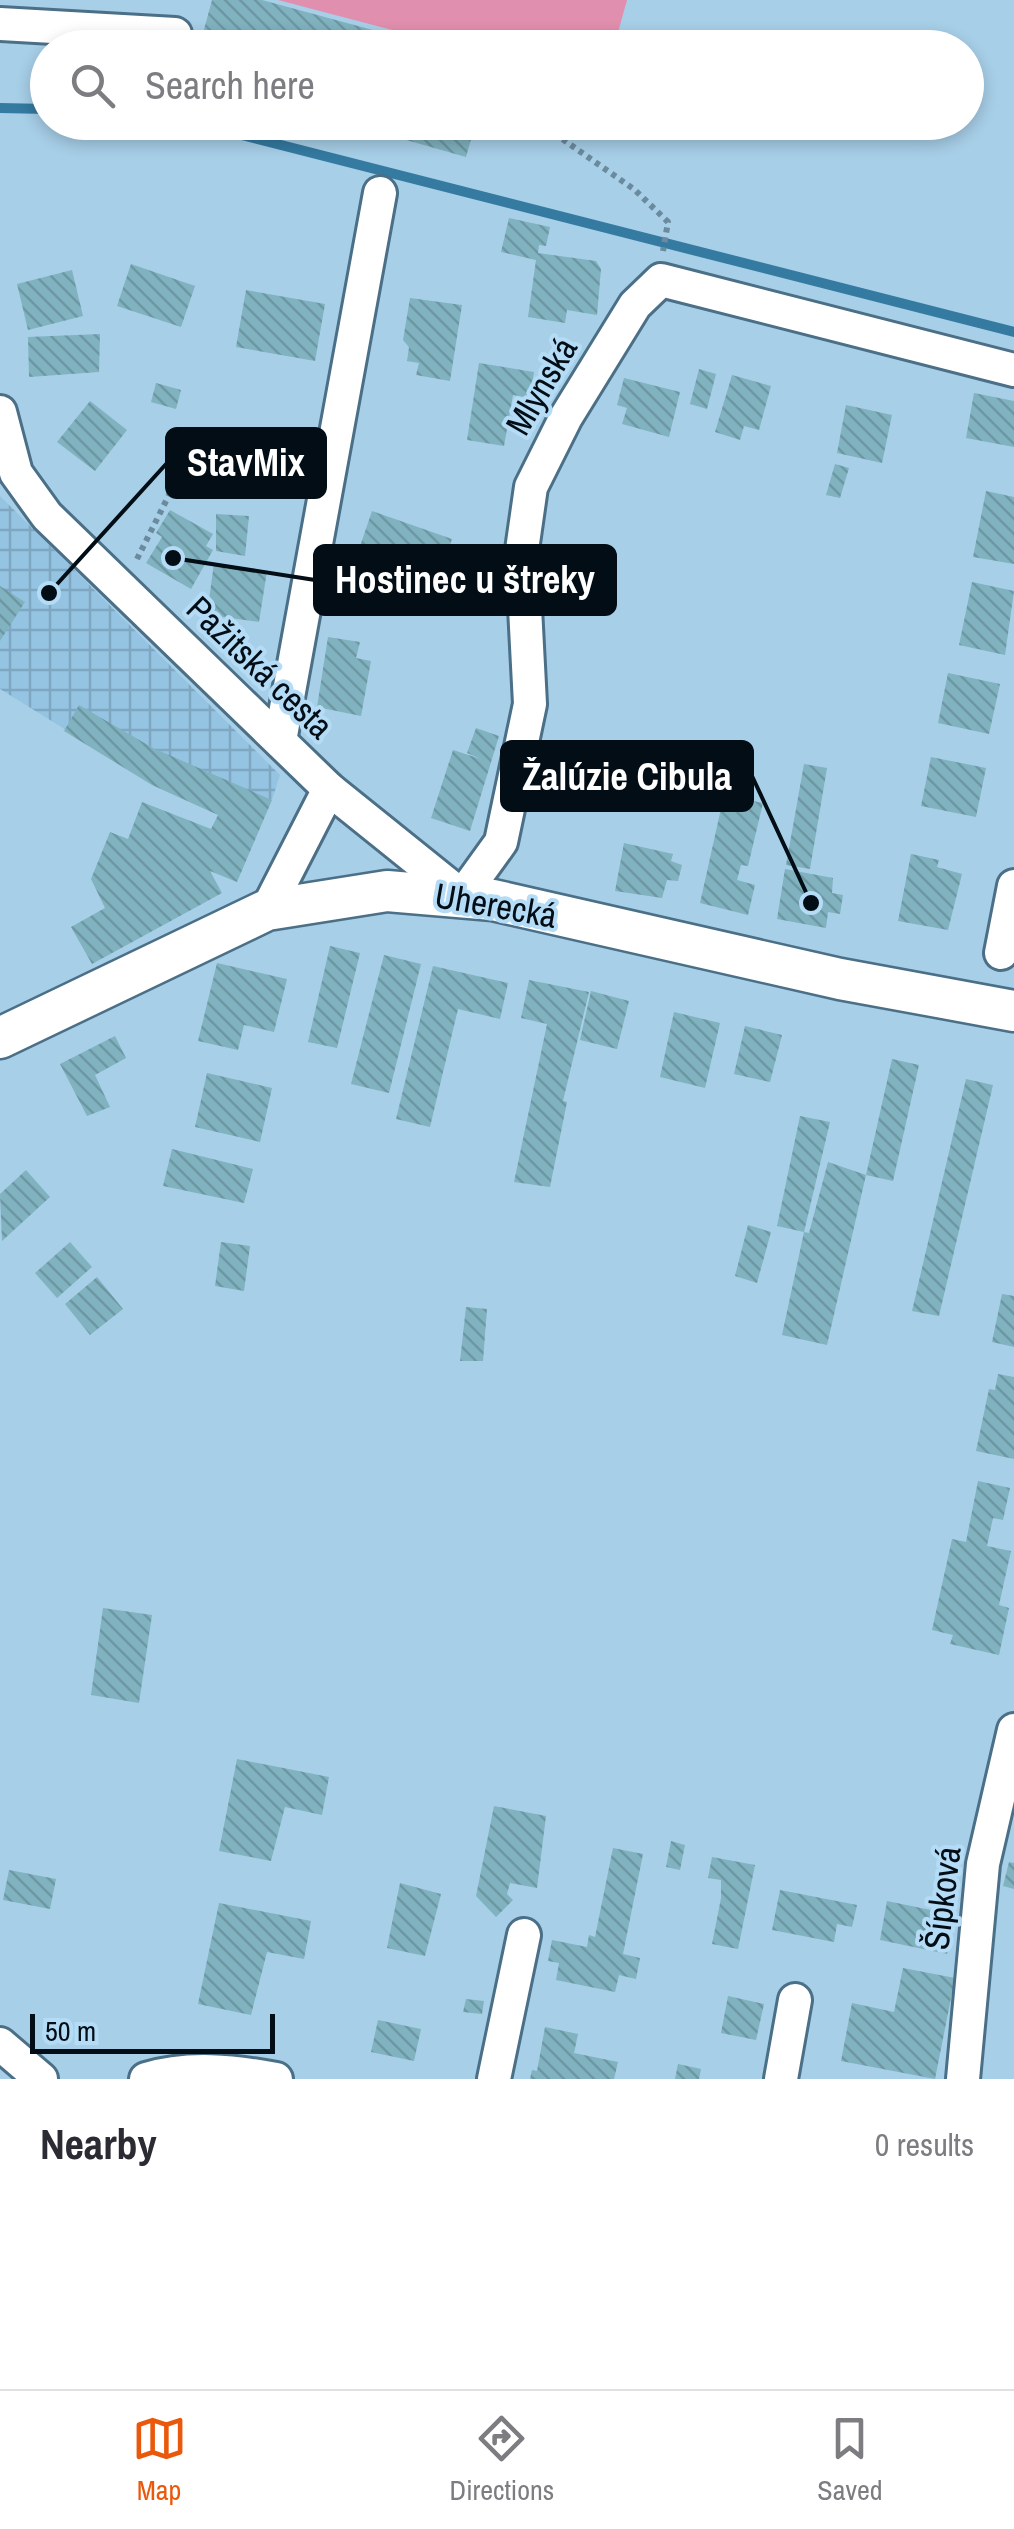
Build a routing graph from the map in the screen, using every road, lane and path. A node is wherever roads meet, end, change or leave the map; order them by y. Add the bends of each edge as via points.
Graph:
1 (0, 24) edge
2 (105, 30) edge
3 (564, 140) edge
4 (380, 193) dead end
5 (662, 258) dead end
6 (1014, 370) edge
7 (0, 412) edge
8 (176, 480) dead end
9 (124, 590) junction
10 (280, 742) junction
11 (329, 790) junction
12 (1014, 886) edge
13 (462, 896) junction
14 (267, 910) junction
15 (1001, 953) dead end
16 (1014, 1012) edge
17 (0, 1038) edge
18 (1014, 1730) edge
19 (524, 1935) dead end
20 (796, 2000) dead end
21 (0, 2044) edge
22 (41, 2079) edge
23 (146, 2079) edge
24 (276, 2079) edge
25 (494, 2079) edge
26 (781, 2079) edge
27 (963, 2079) edge

1 - 2 street
3 - 5 path via 668,222
4 - 10 street
6 - 13 street, Mlynská via 678,281 661,280 648,292 566,417 531,487 522,550 530,704 501,842
7 - 9 street, Pažitská cesta via 16,473 47,516
8 - 9 path
9 - 10 street, Pažitská cesta
10 - 11 street, Pažitská cesta
11 - 13 street, Pažitská cesta
11 - 14 street, Pažitská cesta
12 - 15 street
13 - 14 main road, Uherecká via 388,891
13 - 16 main road, Uherecká
14 - 17 main road, Uherecká
18 - 27 street, Šípková via 983,1864
19 - 25 street
20 - 26 street
21 - 22 street
23 - 24 street via 212,2070

